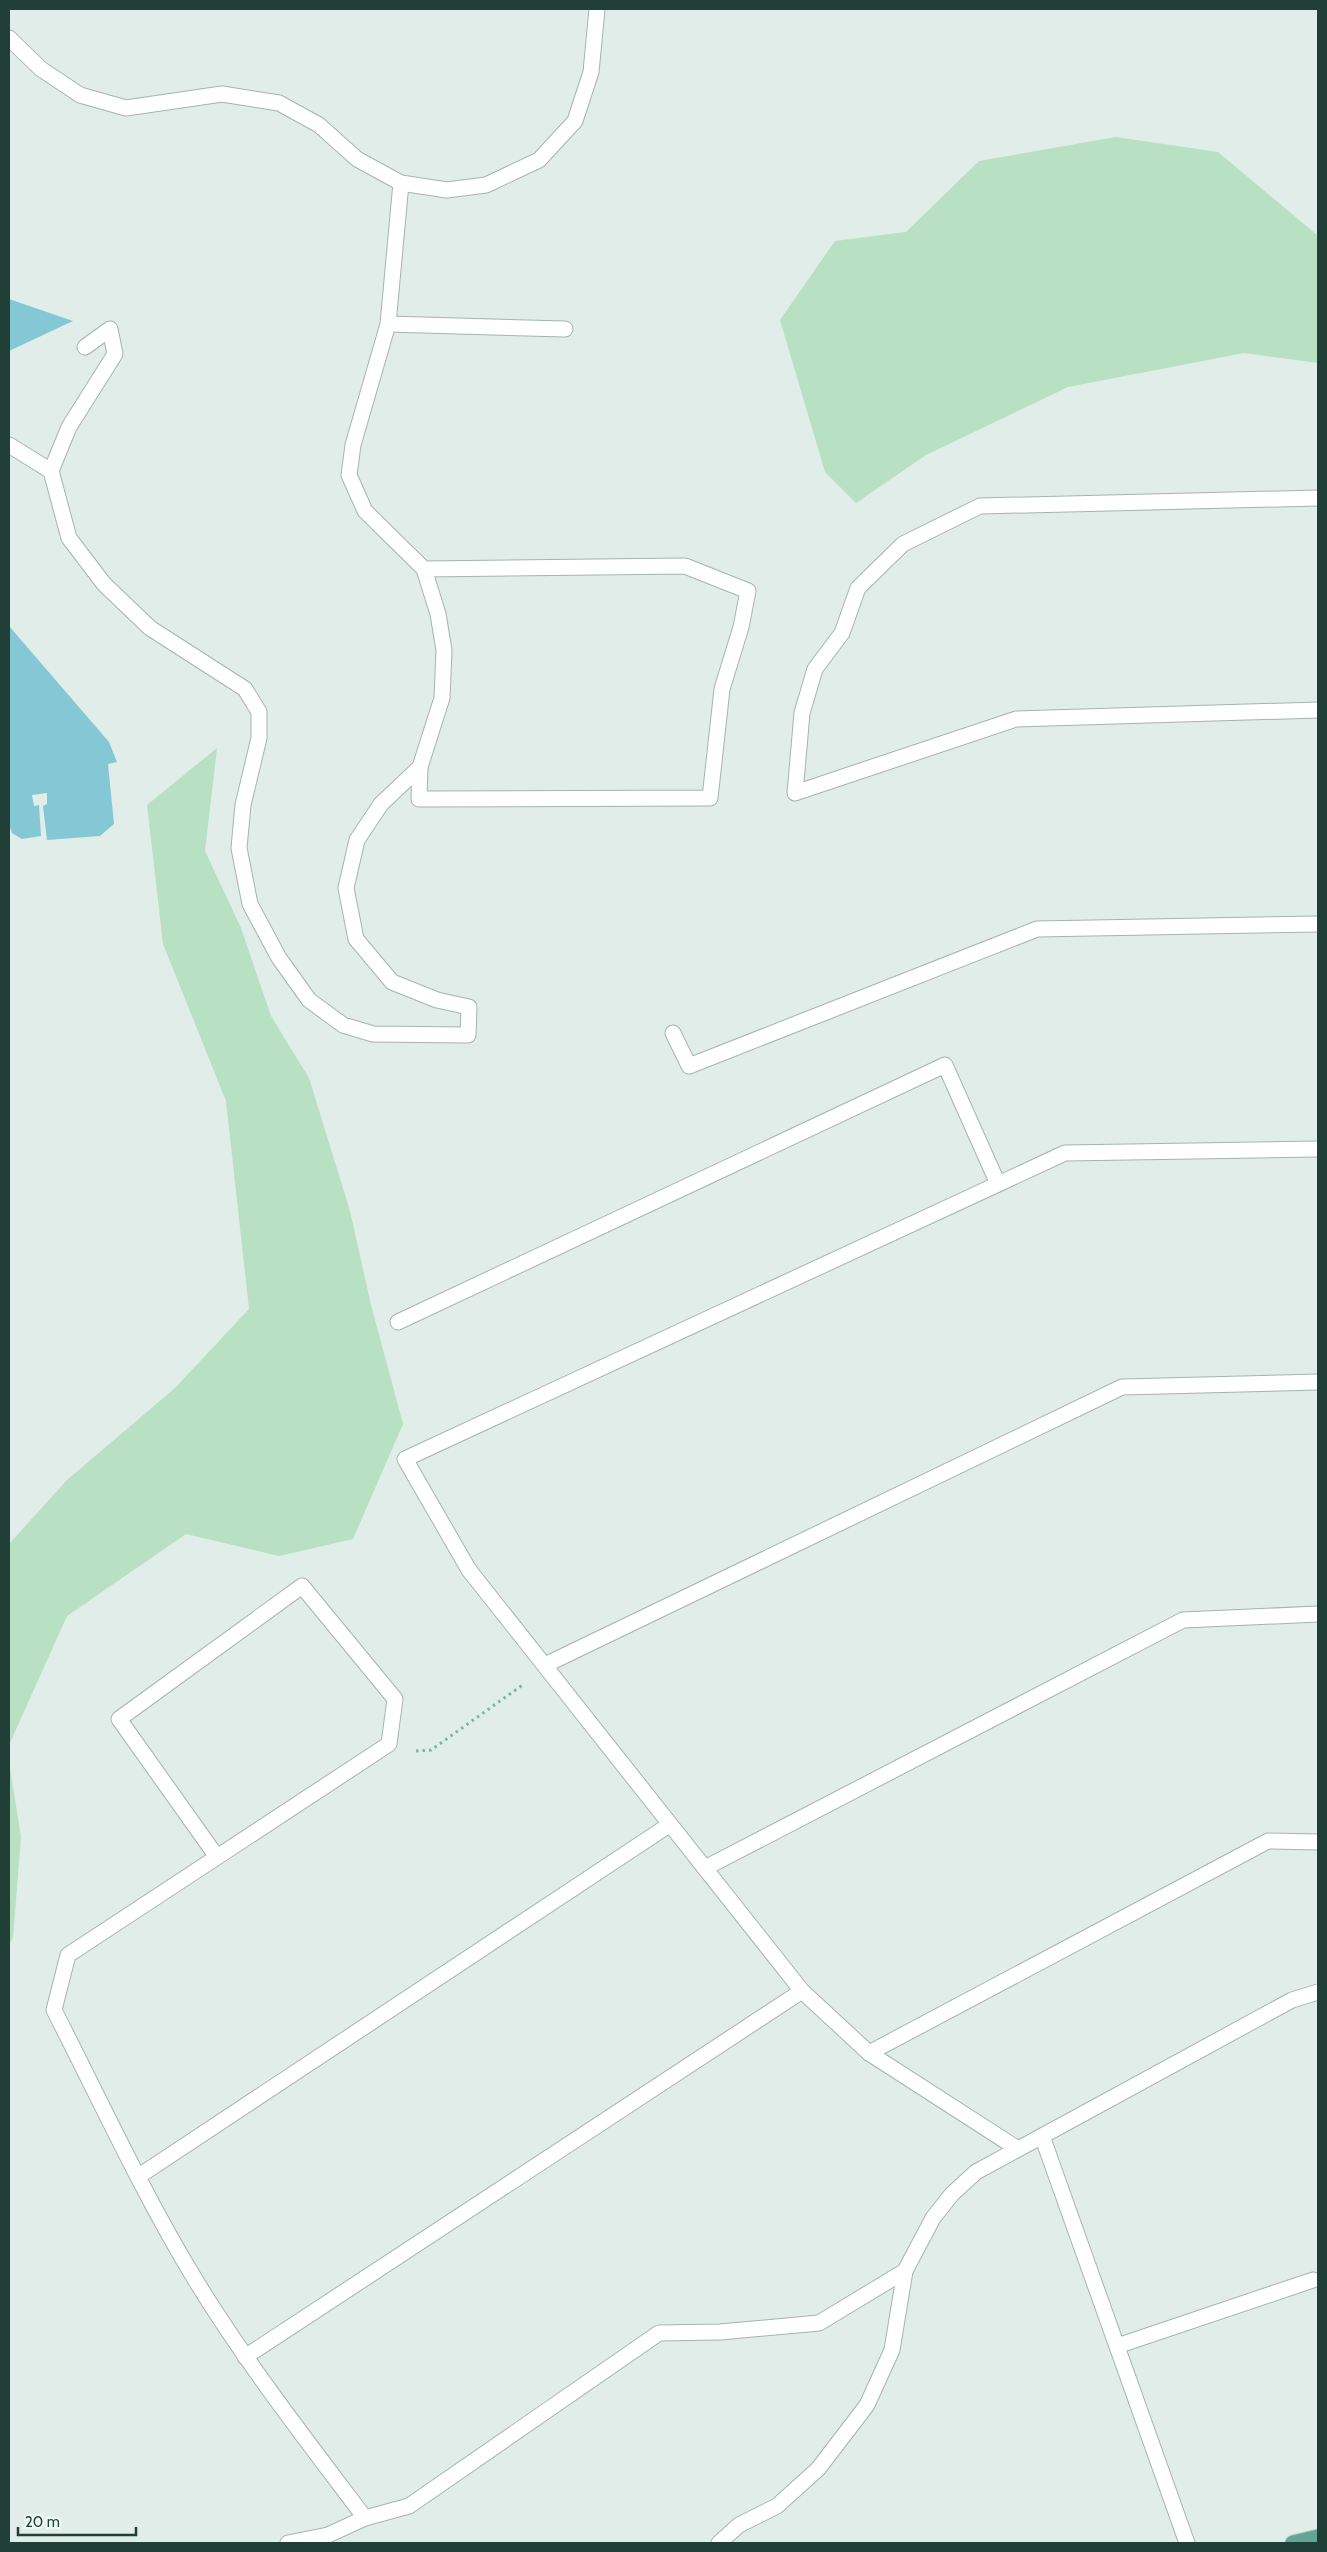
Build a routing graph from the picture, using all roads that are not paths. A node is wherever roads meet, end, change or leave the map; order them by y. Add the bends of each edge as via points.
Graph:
1 (596, 9) edge
2 (9, 38) edge
3 (401, 183) junction
4 (388, 324) junction
5 (565, 329) dead end
6 (85, 347) dead end
7 (9, 445) edge
8 (51, 471) junction
9 (1318, 498) edge
10 (424, 569) junction
11 (1318, 710) edge
12 (420, 767) junction
13 (1318, 924) edge
14 (673, 1033) dead end
15 (1318, 1149) edge
16 (998, 1184) junction
17 (398, 1322) dead end
18 (1318, 1382) edge
19 (1318, 1614) edge
20 (545, 1665) junction
21 (669, 1825) junction
22 (1318, 1842) edge
23 (217, 1857) junction
24 (706, 1868) junction
25 (802, 1991) junction
26 (1318, 1992) edge
27 (869, 2053) junction
28 (1042, 2136) junction
29 (1018, 2149) junction
30 (138, 2176) junction
31 (905, 2271) junction
32 (1313, 2280) dead end
33 (1117, 2346) junction
34 (244, 2356) junction
35 (365, 2518) junction
36 (1318, 2537) edge
37 (288, 2543) edge
38 (719, 2543) edge
39 (1187, 2543) edge
40 (1293, 2543) edge

1 - 3 street via 591,72 575,121 539,160 486,186 448,190
2 - 3 street via 41,69 80,95 126,108 222,94 279,103 319,125 357,159
3 - 4 street
4 - 5 street
4 - 10 street via 353,445 349,475 365,511
6 - 8 street via 110,329 115,354 69,428
7 - 8 street
8 - 12 street via 69,538 104,584 150,628 246,689 259,712 259,738 243,806 239,848 250,904 279,958 309,1000 343,1025 373,1034 468,1035 469,1007 437,1000 392,982 356,940 346,888 357,840 381,804
9 - 11 street via 980,506 903,544 858,588 842,633 815,669 802,713 795,794 1016,719
10 - 12 street via 438,614 444,650 442,698
10 - 12 street via 685,566 748,591 722,689 710,798 419,799
13 - 14 street via 1037,929 689,1066
15 - 16 street via 1065,1153
16 - 17 street via 945,1065
16 - 20 street via 404,1459 469,1570
18 - 20 street via 1122,1387
19 - 24 street via 1183,1620
20 - 21 street
21 - 24 street
21 - 30 street
22 - 27 street via 1268,1841
23 - 23 street via 389,1744 395,1699 302,1586 119,1718
23 - 30 street via 68,1955 54,2010
24 - 25 street
25 - 27 street
25 - 34 street
26 - 28 street via 1292,2000
27 - 29 street
28 - 29 street
28 - 33 street
29 - 31 street via 976,2172 952,2194 933,2218
30 - 34 street via 196,2280
31 - 35 street via 818,2323 720,2332 659,2333 409,2506
31 - 38 street via 892,2350 867,2404 818,2469 777,2506 739,2525
32 - 33 street
33 - 39 street
34 - 35 street
35 - 37 street via 328,2534
36 - 40 main road

